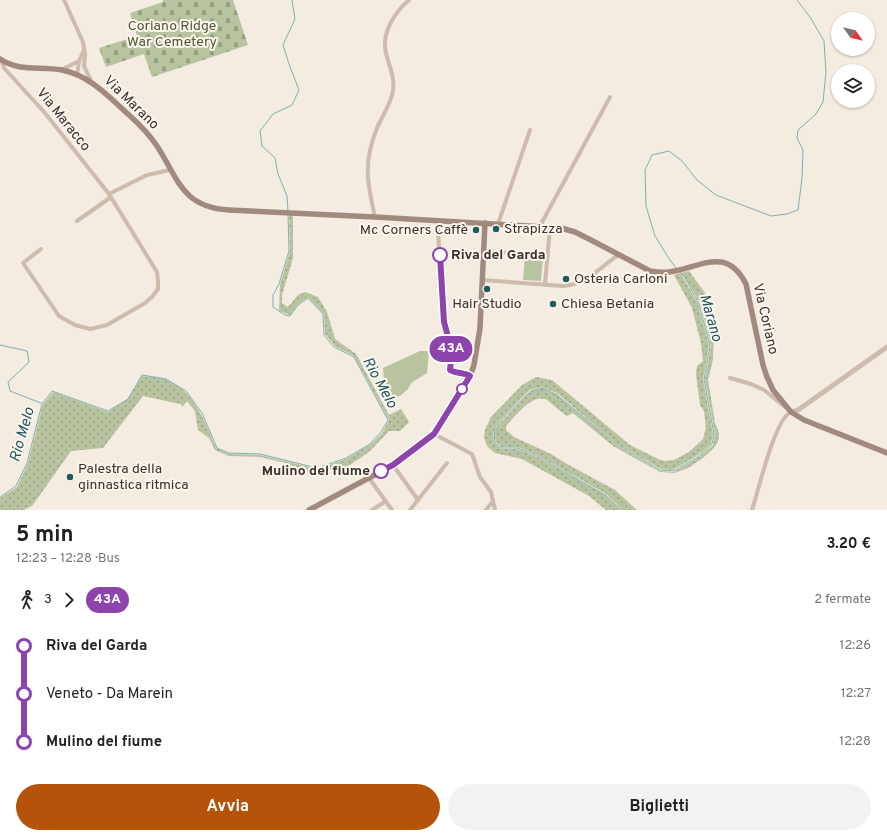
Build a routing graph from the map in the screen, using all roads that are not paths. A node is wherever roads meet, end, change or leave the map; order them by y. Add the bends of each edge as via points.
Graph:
1 (64, 0) edge
2 (409, 0) edge
3 (84, 47) junction
4 (0, 59) edge
5 (79, 61) junction
6 (84, 64) junction
7 (61, 70) junction
8 (77, 74) junction
9 (92, 83) junction
10 (610, 97) dead end
11 (530, 130) dead end
12 (170, 170) junction
13 (110, 196) junction
14 (375, 217) junction
15 (77, 220) dead end
16 (439, 221) junction
17 (485, 223) junction
18 (498, 224) junction
19 (540, 226) junction
20 (550, 227) junction
21 (41, 249) dead end
22 (483, 251) junction
23 (618, 255) junction
24 (548, 256) junction
25 (482, 280) junction
26 (545, 284) junction
27 (887, 347) edge
28 (470, 376) junction
29 (730, 378) dead end
30 (787, 407) junction
31 (791, 412) junction
32 (434, 434) junction
33 (887, 453) edge
34 (447, 463) dead end
35 (393, 465) junction
36 (369, 478) junction
37 (418, 500) junction
38 (386, 501) junction
39 (493, 501) junction
40 (310, 510) edge
41 (372, 510) edge
42 (392, 510) edge
43 (410, 510) edge
44 (486, 510) edge
45 (495, 510) edge
46 (752, 510) edge

1 - 3 street
2 - 14 street via 392,20 385,38 393,87 392,99 371,142 368,160 368,186
3 - 5 street
3 - 6 street
4 - 7 main road, Via Marano via 19,67
4 - 13 street, Via Maracco via 4,68 45,113
5 - 7 street
5 - 8 street
6 - 8 street
6 - 9 street
7 - 8 main road, Via Marano
8 - 9 main road, Via Marano
9 - 12 main road, Via Marano via 144,129
10 - 19 street
11 - 18 street
12 - 13 street via 147,176
12 - 14 main road, Via Marano via 186,193 198,203 216,210
13 - 15 street
13 - 21 street, Via Maracco via 157,272 158,289 145,303 107,325 90,329 69,323 59,316 23,263
14 - 16 main road, Via Marano
16 - 17 main road, Via Marano
16 - 28 street via 444,322 452,351 450,368 452,372
17 - 18 main road, Via Coriano
17 - 22 main road
18 - 19 main road, Via Coriano
19 - 20 main road, Via Coriano
20 - 23 main road, Via Coriano via 575,232
20 - 24 street
22 - 24 street
22 - 25 main road
23 - 26 street via 578,284
23 - 30 main road, Via Coriano via 658,273 716,261 733,267 741,274 746,284 767,377
24 - 26 street
25 - 26 street
25 - 28 main road via 477,354
27 - 31 street via 798,410
28 - 32 main road
29 - 30 street, Via Coriano via 764,390
30 - 31 main road, Via Coriano
31 - 33 main road, Via Coriano via 804,420
31 - 46 street via 784,417 774,439
32 - 35 main road
32 - 39 street via 472,454 480,477 491,492
34 - 37 street
35 - 36 main road
35 - 37 street
36 - 38 street
36 - 40 main road
37 - 43 street
38 - 41 street
38 - 42 street
39 - 44 street
39 - 45 street

